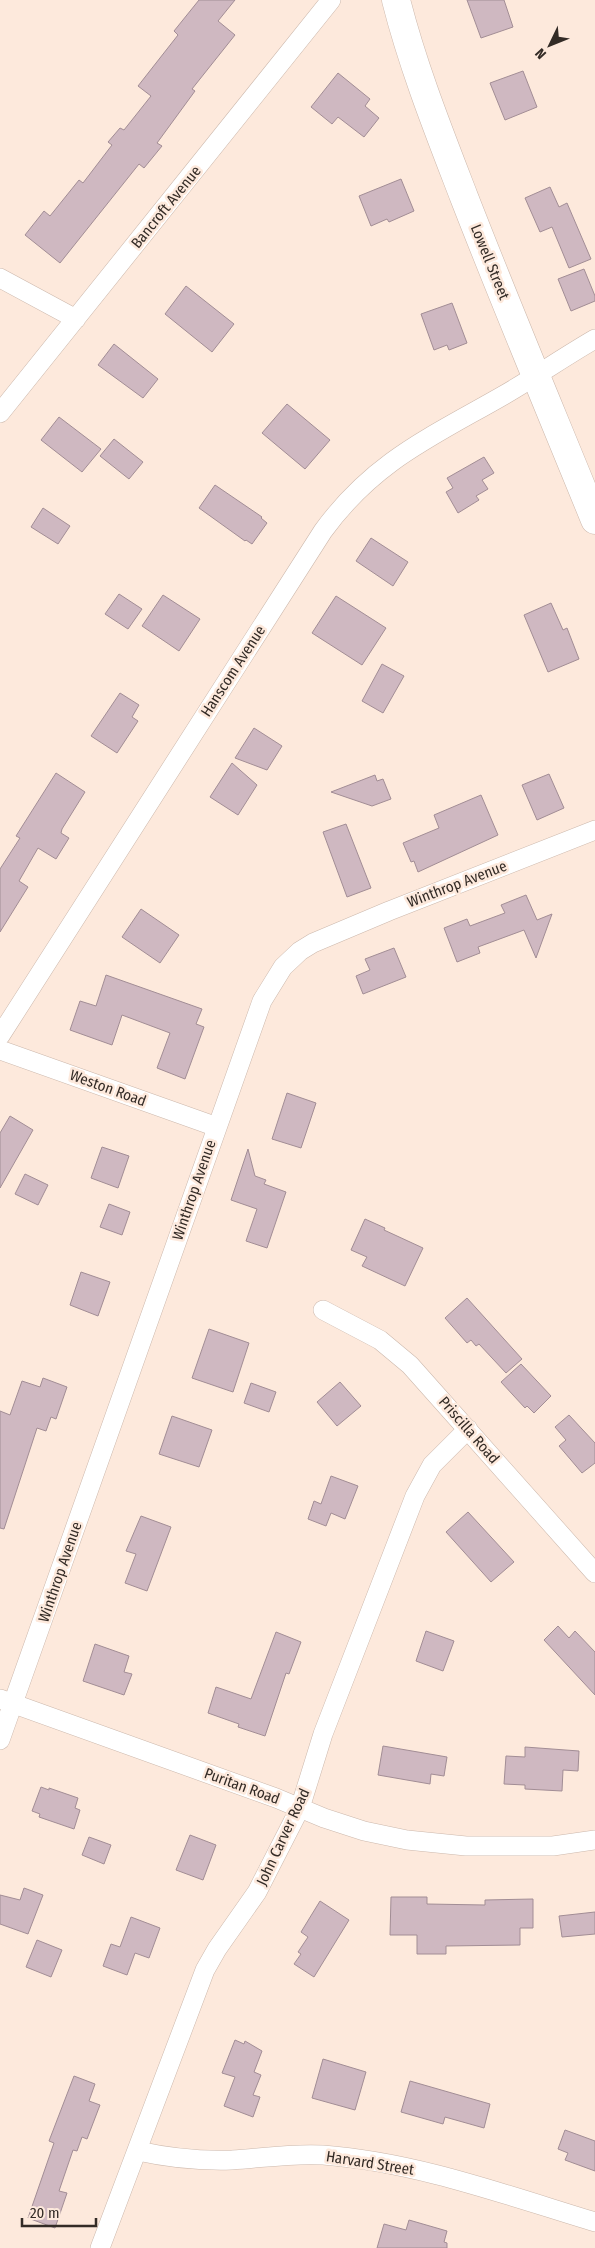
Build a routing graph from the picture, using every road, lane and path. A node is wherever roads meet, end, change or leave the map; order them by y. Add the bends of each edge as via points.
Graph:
1 (332, 0) edge
2 (396, 0) edge
3 (0, 278) edge
4 (76, 319) junction
5 (595, 339) edge
6 (536, 374) junction
7 (0, 413) edge
8 (595, 520) edge
9 (595, 830) edge
10 (0, 1036) edge
11 (0, 1050) edge
12 (217, 1127) junction
13 (323, 1310) dead end
14 (468, 1429) junction
15 (595, 1573) edge
16 (6, 1702) edge
17 (0, 1740) edge
18 (300, 1808) junction
19 (595, 1840) edge
20 (138, 2151) junction
21 (595, 2222) edge
22 (100, 2248) edge

1 - 4 street, Bancroft Avenue
2 - 6 main road, Lowell Street via 432,114
3 - 4 street
4 - 7 street, Bancroft Avenue
5 - 6 street, Hanscom Avenue
6 - 8 main road, Lowell Street
6 - 10 street, Hanscom Avenue via 394,459 361,486 334,516
9 - 12 street, Winthrop Avenue via 389,910 300,950 282,967 266,992
11 - 12 street, Weston Road
12 - 16 street, Winthrop Avenue
13 - 14 street, Priscilla Road via 362,1329 396,1352
14 - 15 street, Priscilla Road
14 - 18 street, John Carver Road via 432,1465 415,1496 323,1734
16 - 17 street, Winthrop Avenue
16 - 18 street, Puritan Road
18 - 19 street, Puritan Road via 364,1831 434,1844 553,1846
18 - 20 street, John Carver Road via 257,1892 205,1970
20 - 21 street, Harvard Street via 175,2159 233,2160 291,2154 362,2160 474,2185
20 - 22 street, John Carver Road

